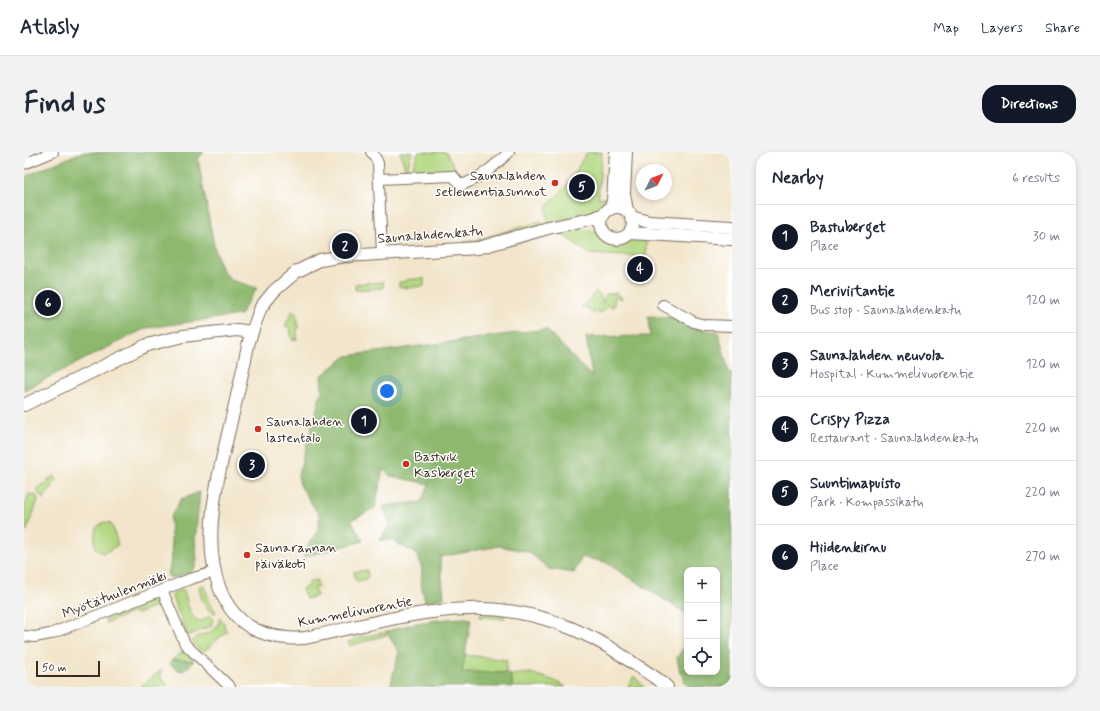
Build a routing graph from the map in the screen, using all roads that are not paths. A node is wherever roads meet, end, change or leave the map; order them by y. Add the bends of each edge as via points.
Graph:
1 (53, 152) edge
2 (371, 152) edge
3 (509, 152) edge
4 (616, 152) edge
5 (626, 152) edge
6 (24, 164) edge
7 (379, 179) junction
8 (607, 212) junction
9 (629, 214) junction
10 (571, 224) junction
11 (732, 227) edge
12 (603, 231) junction
13 (630, 232) junction
14 (732, 239) edge
15 (382, 253) junction
16 (663, 305) dead end
17 (732, 326) edge
18 (252, 332) junction
19 (24, 405) edge
20 (214, 572) junction
21 (162, 590) junction
22 (24, 636) edge
23 (644, 671) junction
24 (230, 687) edge
25 (656, 687) edge
26 (667, 687) edge

1 - 6 street
2 - 7 street via 378,163
3 - 7 street via 480,177 461,185 453,176
4 - 8 street via 613,202
5 - 9 street via 624,194
7 - 15 street
8 - 9 street via 617,207
8 - 10 street, Saunalahdenkatu
8 - 12 street via 601,221
9 - 11 street via 649,222
9 - 13 street via 632,226
10 - 12 street, Saunalahdenkatu via 591,226
10 - 15 street, Saunalahdenkatu via 478,248
12 - 13 street via 608,237 616,239 624,238
13 - 14 street
15 - 18 street, Saunalahdenkatu via 327,258 296,272 268,297 261,307
16 - 17 street via 694,322
18 - 19 street via 237,330 183,336 147,345
18 - 20 street, Kummelivuorentie via 214,497 211,539
20 - 21 street, Myötätuulenmäki
20 - 23 street, Kummelivuorentie via 221,594 234,614 255,630 274,636 305,638 436,611 492,609 545,618 570,628 603,644
21 - 22 street, Myötätuulenmäki via 50,634
21 - 24 street via 185,644
23 - 25 street, Kummelivuorentie
23 - 26 street, Kummelivuorentie

